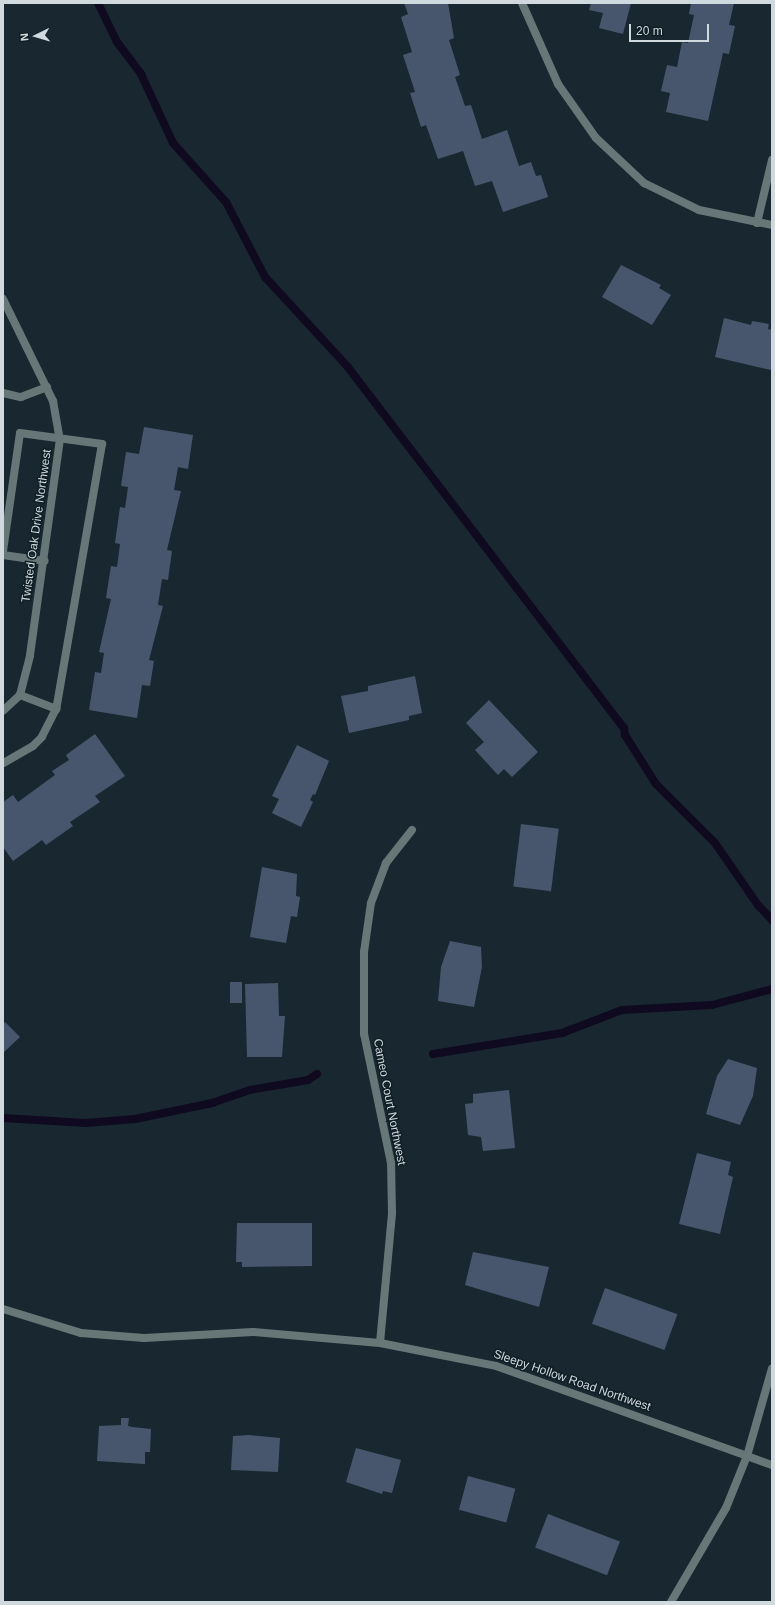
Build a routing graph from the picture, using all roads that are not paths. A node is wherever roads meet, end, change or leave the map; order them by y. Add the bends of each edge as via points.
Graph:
1 (522, 3) edge
2 (772, 160) edge
3 (757, 223) junction
4 (772, 225) edge
5 (3, 300) edge
6 (47, 387) junction
7 (3, 394) edge
8 (60, 439) junction
9 (3, 551) edge
10 (3, 555) edge
11 (44, 561) junction
12 (20, 695) junction
13 (56, 709) junction
14 (3, 712) edge
15 (3, 763) edge
16 (412, 830) dead end
17 (3, 1309) edge
18 (380, 1343) junction
19 (772, 1368) edge
20 (747, 1456) junction
21 (772, 1464) edge
22 (671, 1602) edge

1 - 3 street via 558,84 596,138 644,183 699,210
2 - 3 street
3 - 4 street
5 - 6 street, Twisted Oak Drive Northwest
6 - 7 street via 21,397
6 - 8 street, Twisted Oak Drive Northwest
8 - 9 street via 20,433
8 - 11 street, Twisted Oak Drive Northwest
8 - 13 street via 102,444
10 - 11 street
11 - 12 street, Twisted Oak Drive Northwest via 30,656
12 - 13 street
12 - 14 street
13 - 15 street via 42,737 33,746
16 - 18 street, Cameo Court Northwest via 386,863 371,903 364,952 364,1034 391,1163 392,1213
17 - 18 street, Sleepy Hollow Road Northwest via 81,1333 128,1337 253,1332
18 - 20 street, Sleepy Hollow Road Northwest via 496,1366
19 - 20 street
20 - 21 street, Sleepy Hollow Road Northwest
20 - 22 street via 726,1508

